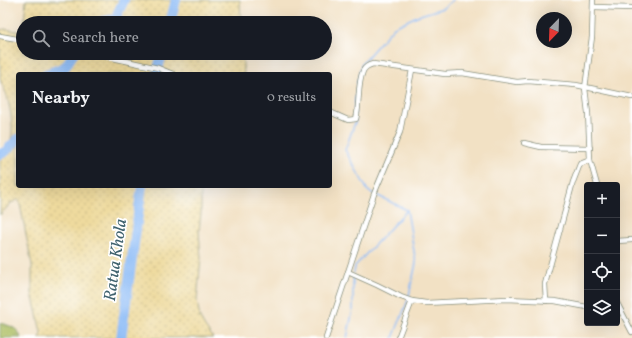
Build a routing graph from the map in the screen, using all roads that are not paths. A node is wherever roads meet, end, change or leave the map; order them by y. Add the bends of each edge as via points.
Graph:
1 (593, 0) edge
2 (594, 7) junction
3 (632, 8) edge
4 (0, 36) edge
5 (16, 39) edge
6 (122, 60) edge
7 (412, 70) junction
8 (168, 72) edge
9 (585, 88) junction
10 (632, 98) edge
11 (332, 113) edge
12 (524, 143) dead end
13 (590, 148) junction
14 (590, 160) junction
15 (596, 182) edge
16 (632, 240) edge
17 (620, 241) edge
18 (348, 272) junction
19 (412, 301) junction
20 (546, 301) junction
21 (584, 307) edge
22 (620, 310) edge
23 (632, 332) edge
24 (326, 338) edge
25 (398, 338) edge

1 - 2 street
2 - 3 street
2 - 9 street
4 - 5 street
6 - 8 street
7 - 9 street via 445,74 462,73 517,82 576,85
7 - 11 street via 381,64 367,66 360,83 356,119 348,120
7 - 18 street via 400,132 374,194
9 - 10 street
9 - 13 street
12 - 13 street via 541,147
13 - 14 street
14 - 15 street
14 - 20 street via 580,164 573,182 545,284
16 - 17 street
18 - 19 street
18 - 24 street
19 - 20 street via 426,303 506,298
19 - 25 street
20 - 21 street
22 - 23 street

